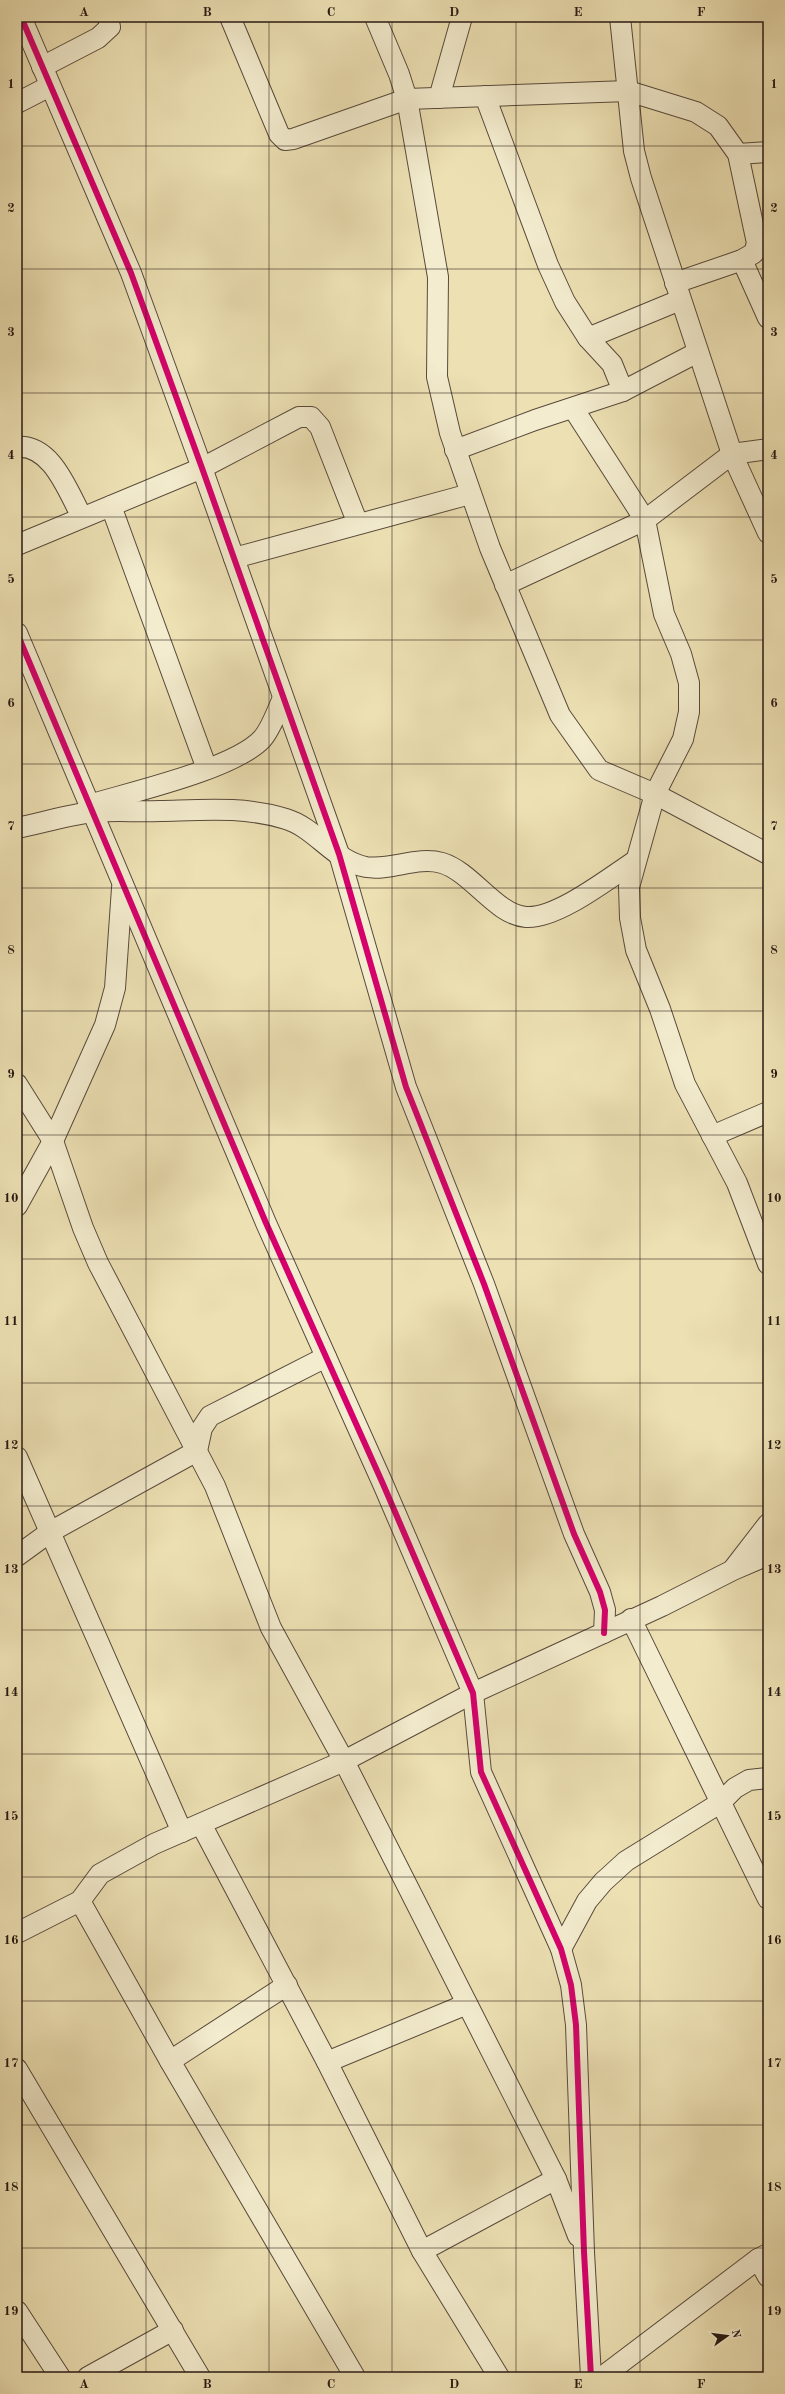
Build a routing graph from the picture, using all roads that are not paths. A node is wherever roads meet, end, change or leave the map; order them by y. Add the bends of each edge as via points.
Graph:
1 (21, 17) edge
2 (108, 17) edge
3 (230, 17) edge
4 (374, 17) edge
5 (462, 17) edge
6 (620, 17) edge
7 (42, 66) junction
8 (50, 86) junction
9 (628, 91) junction
10 (485, 96) junction
11 (439, 98) junction
12 (407, 99) junction
13 (17, 103) edge
14 (768, 152) edge
15 (738, 154) junction
16 (742, 260) junction
17 (678, 291) junction
18 (768, 318) edge
19 (588, 338) junction
20 (698, 352) junction
21 (623, 391) junction
22 (573, 408) junction
23 (17, 447) edge
24 (768, 449) edge
25 (456, 450) junction
26 (732, 454) junction
27 (202, 468) junction
28 (470, 494) junction
29 (110, 506) junction
30 (82, 518) junction
31 (645, 520) junction
32 (358, 524) junction
33 (768, 533) edge
34 (17, 545) edge
35 (234, 558) junction
36 (505, 585) junction
37 (17, 633) edge
38 (283, 698) junction
39 (207, 769) junction
40 (655, 794) junction
41 (91, 808) junction
42 (17, 828) edge
43 (338, 854) junction
44 (768, 854) edge
45 (635, 861) junction
46 (122, 884) junction
47 (17, 1084) edge
48 (768, 1112) edge
49 (712, 1136) junction
50 (53, 1142) junction
51 (17, 1206) edge
52 (768, 1264) edge
53 (326, 1358) junction
54 (197, 1451) junction
55 (17, 1456) edge
56 (768, 1524) edge
57 (50, 1532) junction
58 (768, 1555) edge
59 (17, 1556) edge
60 (732, 1570) junction
61 (631, 1619) junction
62 (604, 1633) junction
63 (473, 1693) junction
64 (344, 1761) junction
65 (768, 1778) edge
66 (720, 1803) junction
67 (201, 1824) junction
68 (182, 1832) junction
69 (768, 1899) edge
70 (80, 1901) junction
71 (17, 1933) edge
72 (561, 1949) junction
73 (287, 1985) junction
74 (467, 2004) junction
75 (170, 2062) junction
76 (327, 2062) junction
77 (17, 2069) edge
78 (556, 2179) junction
79 (422, 2251) junction
80 (584, 2252) junction
81 (763, 2256) edge
82 (768, 2277) edge
83 (17, 2311) edge
84 (173, 2330) junction
85 (60, 2377) edge
86 (88, 2377) edge
87 (200, 2377) edge
88 (355, 2377) edge
89 (499, 2377) edge
90 (591, 2377) edge
91 (602, 2377) edge

1 - 7 street
2 - 7 street via 110,27 98,38
3 - 12 street via 279,134 285,140
4 - 12 street
5 - 11 street
6 - 9 street
7 - 8 street
8 - 13 street
8 - 27 street via 131,273
9 - 10 street
9 - 15 street via 696,112 718,126
9 - 17 street via 636,158
10 - 11 street
10 - 19 street via 548,265 565,302
11 - 12 street
12 - 25 street via 438,277 437,377
14 - 15 street
15 - 16 street via 757,243 754,253
16 - 17 street
16 - 18 street
17 - 19 street
17 - 20 street
19 - 21 street via 612,364
20 - 21 street
20 - 26 street
21 - 22 street
22 - 25 street
22 - 31 street
23 - 30 street via 38,450 49,459
24 - 26 street
25 - 28 street
26 - 31 street
26 - 33 street
27 - 29 street
27 - 32 street via 299,417 311,417 320,427
27 - 35 street
28 - 32 street
28 - 36 street
29 - 30 street
29 - 39 street
30 - 34 street
31 - 36 street
31 - 40 street via 664,614 681,654 689,683 689,712 683,739
32 - 35 street
35 - 38 street
36 - 40 street via 560,715 590,760 599,770
37 - 41 street
38 - 39 street via 263,738 249,751
38 - 43 street
39 - 41 street
40 - 44 street
40 - 45 street
41 - 42 street
41 - 43 street via 263,812 288,819 314,832
41 - 46 street
43 - 45 street via 365,867 421,862 442,863 457,870 506,909 525,917 542,915 562,908
43 - 62 street via 406,1087 484,1284 574,1534 600,1592 605,1610
45 - 49 street via 629,887 630,918 636,950 660,1009 685,1084
46 - 50 street via 115,988 106,1025
46 - 53 street via 262,1216
47 - 50 street
48 - 49 street
49 - 52 street via 737,1183
50 - 51 street
50 - 54 street via 98,1263
53 - 54 street via 210,1416 202,1428
53 - 63 street
54 - 57 street
54 - 64 street via 220,1499 271,1628
55 - 57 street
56 - 60 street
57 - 59 street
57 - 68 street
58 - 60 street
60 - 61 street
61 - 62 street
61 - 66 street
62 - 63 street
63 - 64 street
63 - 72 street via 481,1772
64 - 67 street
64 - 74 street
65 - 66 street via 749,1780 735,1788
66 - 69 street
66 - 72 street via 626,1861 603,1882 587,1901
67 - 68 street
67 - 73 street
68 - 70 street via 154,1844 100,1874
70 - 71 street
70 - 75 street
72 - 80 street via 571,1985 576,2026
73 - 75 street
73 - 76 street
74 - 76 street
74 - 78 street
75 - 88 street
76 - 79 street
77 - 84 street
78 - 79 street
78 - 80 street
79 - 89 street
80 - 90 street
81 - 82 street
81 - 91 street
83 - 85 street
84 - 86 street
84 - 87 street

